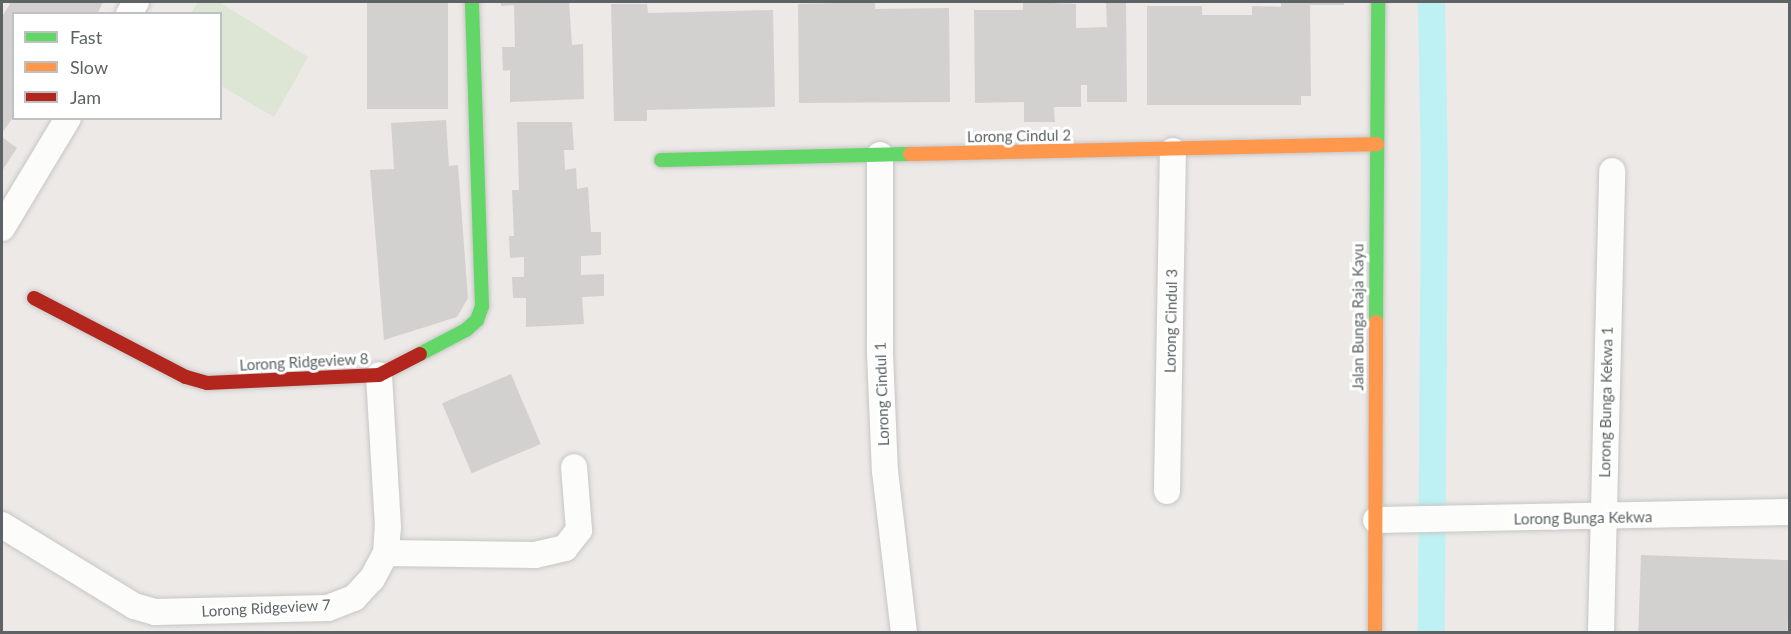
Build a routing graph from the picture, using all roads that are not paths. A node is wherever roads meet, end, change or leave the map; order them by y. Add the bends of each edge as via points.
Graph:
1 (472, 2) edge
2 (1378, 2) edge
3 (67, 120) edge
4 (1377, 144) junction
5 (1173, 151) junction
6 (880, 155) junction
7 (661, 160) dead end
8 (1611, 171) dead end
9 (2, 228) edge
10 (34, 298) dead end
11 (380, 375) junction
12 (574, 467) dead end
13 (1167, 491) dead end
14 (1790, 512) edge
15 (1604, 518) junction
16 (1376, 520) junction
17 (2, 525) edge
18 (386, 553) junction
19 (904, 633) edge
20 (1375, 633) edge
21 (1600, 633) edge

1 - 11 street, Lorong Ridgeview 8 via 482,306 477,320 466,330
2 - 4 street, Jalan Bunga Raja Kayu
3 - 9 street
4 - 5 street, Lorong Cindul 2
4 - 16 street, Jalan Bunga Raja Kayu
5 - 6 street, Lorong Cindul 2
5 - 13 street, Lorong Cindul 3
6 - 7 street, Lorong Cindul 2
6 - 19 street, Lorong Cindul 1 via 885,471
8 - 15 street, Lorong Bunga Kekwa 1
10 - 11 street, Lorong Ridgeview 8 via 186,377 207,383
11 - 18 street, Lorong Ridgeview 7
12 - 18 street via 579,530 565,548 535,555
14 - 15 street, Lorong Bunga Kekwa
15 - 16 street, Lorong Bunga Kekwa
15 - 21 street, Lorong Bunga Kekwa 1
16 - 20 street, Jalan Bunga Raja Kayu
17 - 18 street, Lorong Ridgeview 7 via 134,606 155,612 328,608 354,598 372,579

